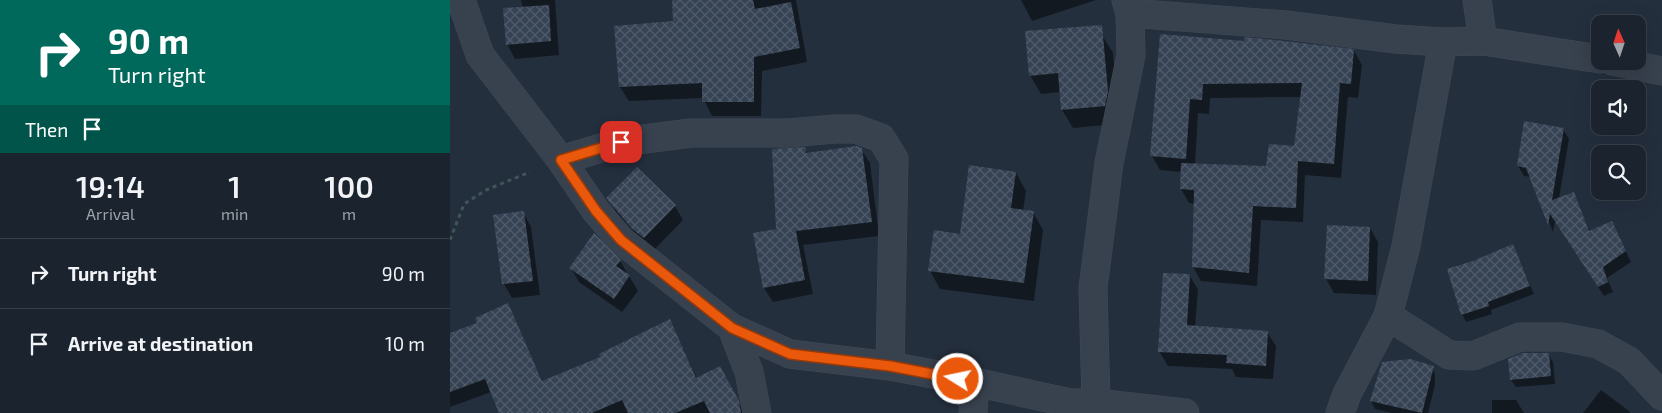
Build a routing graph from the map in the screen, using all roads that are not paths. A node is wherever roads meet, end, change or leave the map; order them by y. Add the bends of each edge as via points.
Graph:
1 (461, 0) edge
2 (1477, 0) edge
3 (1128, 6) edge
4 (1483, 41) junction
5 (1443, 42) junction
6 (1591, 58) edge
7 (1646, 68) edge
8 (1662, 71) edge
9 (561, 160) junction
10 (1388, 316) junction
11 (732, 328) junction
12 (890, 366) junction
13 (975, 382) junction
14 (1662, 396) edge
15 (1096, 403) junction
16 (757, 413) edge
17 (973, 413) edge
18 (1186, 413) edge
19 (1340, 413) edge

1 - 9 street via 480,56
2 - 4 street
3 - 5 street
3 - 15 street via 1131,55 1109,163 1092,288
4 - 5 street
4 - 6 street
5 - 10 street via 1406,246
7 - 8 street
9 - 11 street via 596,211 621,240
9 - 12 street via 621,142 691,133 856,129 881,138 894,159
10 - 14 street via 1449,355 1473,356 1520,337 1562,337 1598,344 1629,361
10 - 19 street
11 - 12 street via 790,354
11 - 16 street via 749,372
12 - 13 street
13 - 15 street via 1070,403
13 - 17 street
15 - 18 street

